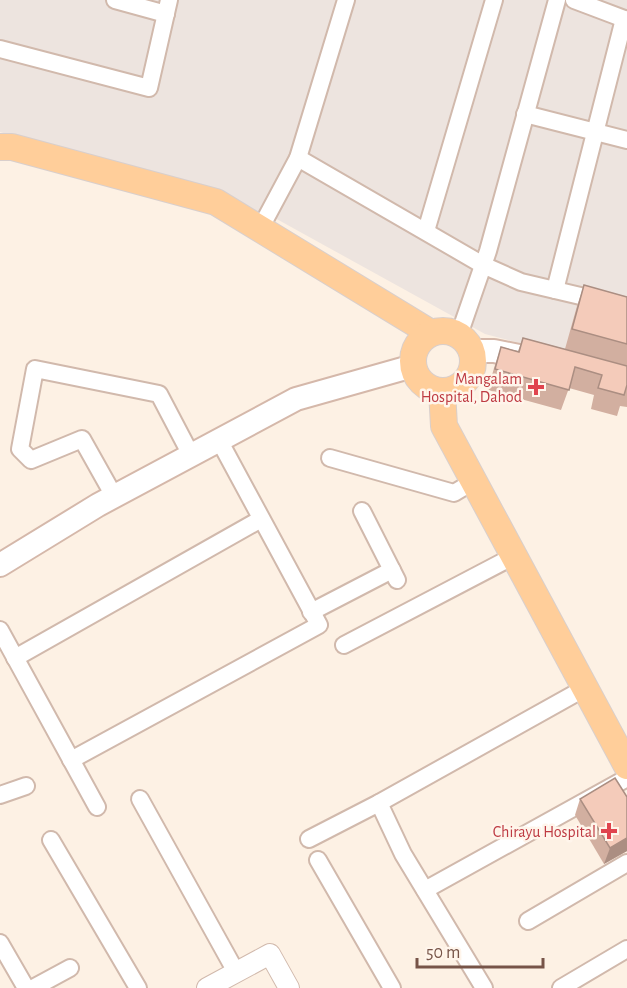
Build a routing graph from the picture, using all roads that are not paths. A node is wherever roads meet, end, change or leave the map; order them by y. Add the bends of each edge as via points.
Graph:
1 (115, 0) edge
2 (346, 0) edge
3 (494, 0) edge
4 (557, 0) edge
5 (574, 0) edge
6 (168, 7) edge
7 (626, 20) edge
8 (0, 49) edge
9 (525, 114) junction
10 (595, 132) junction
11 (627, 140) edge
12 (0, 147) edge
13 (298, 158) junction
14 (260, 229) junction
15 (426, 231) junction
16 (483, 265) junction
17 (555, 290) junction
18 (627, 308) edge
19 (431, 333) junction
20 (465, 343) junction
21 (549, 363) edge
22 (413, 366) junction
23 (442, 391) junction
24 (219, 440) junction
25 (191, 455) junction
26 (330, 458) dead end
27 (474, 481) junction
28 (114, 496) junction
29 (362, 512) dead end
30 (261, 519) junction
31 (514, 556) junction
32 (0, 565) edge
33 (311, 612) junction
34 (0, 630) edge
35 (344, 645) dead end
36 (15, 658) junction
37 (585, 688) junction
38 (71, 760) junction
39 (627, 766) edge
40 (627, 778) edge
41 (26, 786) dead end
42 (0, 795) edge
43 (140, 799) dead end
44 (379, 803) junction
45 (97, 807) dead end
46 (309, 838) dead end
47 (51, 840) dead end
48 (318, 860) dead end
49 (627, 863) edge
50 (425, 890) junction
51 (528, 921) dead end
52 (0, 944) edge
53 (627, 949) edge
54 (70, 968) dead end
55 (236, 972) junction
56 (26, 988) edge
57 (33, 988) edge
58 (138, 988) edge
59 (207, 988) edge
60 (290, 988) edge
61 (392, 988) edge
62 (484, 988) edge
63 (561, 988) edge

1 - 6 street
2 - 13 street
3 - 15 street
4 - 9 street
5 - 7 street
6 - 8 street via 149,88
7 - 10 street
9 - 10 street
9 - 16 street
10 - 11 street
10 - 17 street
12 - 14 main road via 216,202
13 - 14 street
13 - 15 street
14 - 19 main road
15 - 16 street
16 - 17 street via 521,282
16 - 20 street
17 - 18 street
19 - 20 main road via 450,332
19 - 22 main road via 416,347
20 - 21 main road
20 - 23 main road via 472,370 468,379 452,390
22 - 23 main road via 423,384
22 - 24 main road via 296,399
23 - 27 main road via 444,426
24 - 25 main road
24 - 30 street
25 - 28 main road
25 - 28 street via 159,394 35,369 20,449 32,460 82,439
26 - 27 street via 454,493
27 - 31 main road
28 - 32 main road
29 - 33 street via 395,575
30 - 33 street
30 - 36 street
31 - 35 street
31 - 37 main road
33 - 38 street via 319,625
34 - 36 street
36 - 38 street
37 - 39 main road
37 - 44 street
38 - 45 street
40 - 50 street
41 - 42 street
43 - 55 street
44 - 46 street
44 - 50 street
47 - 58 street
48 - 61 street
49 - 51 street
50 - 62 street
52 - 56 street
53 - 63 street
54 - 57 street
55 - 59 street
55 - 60 street via 270,954

